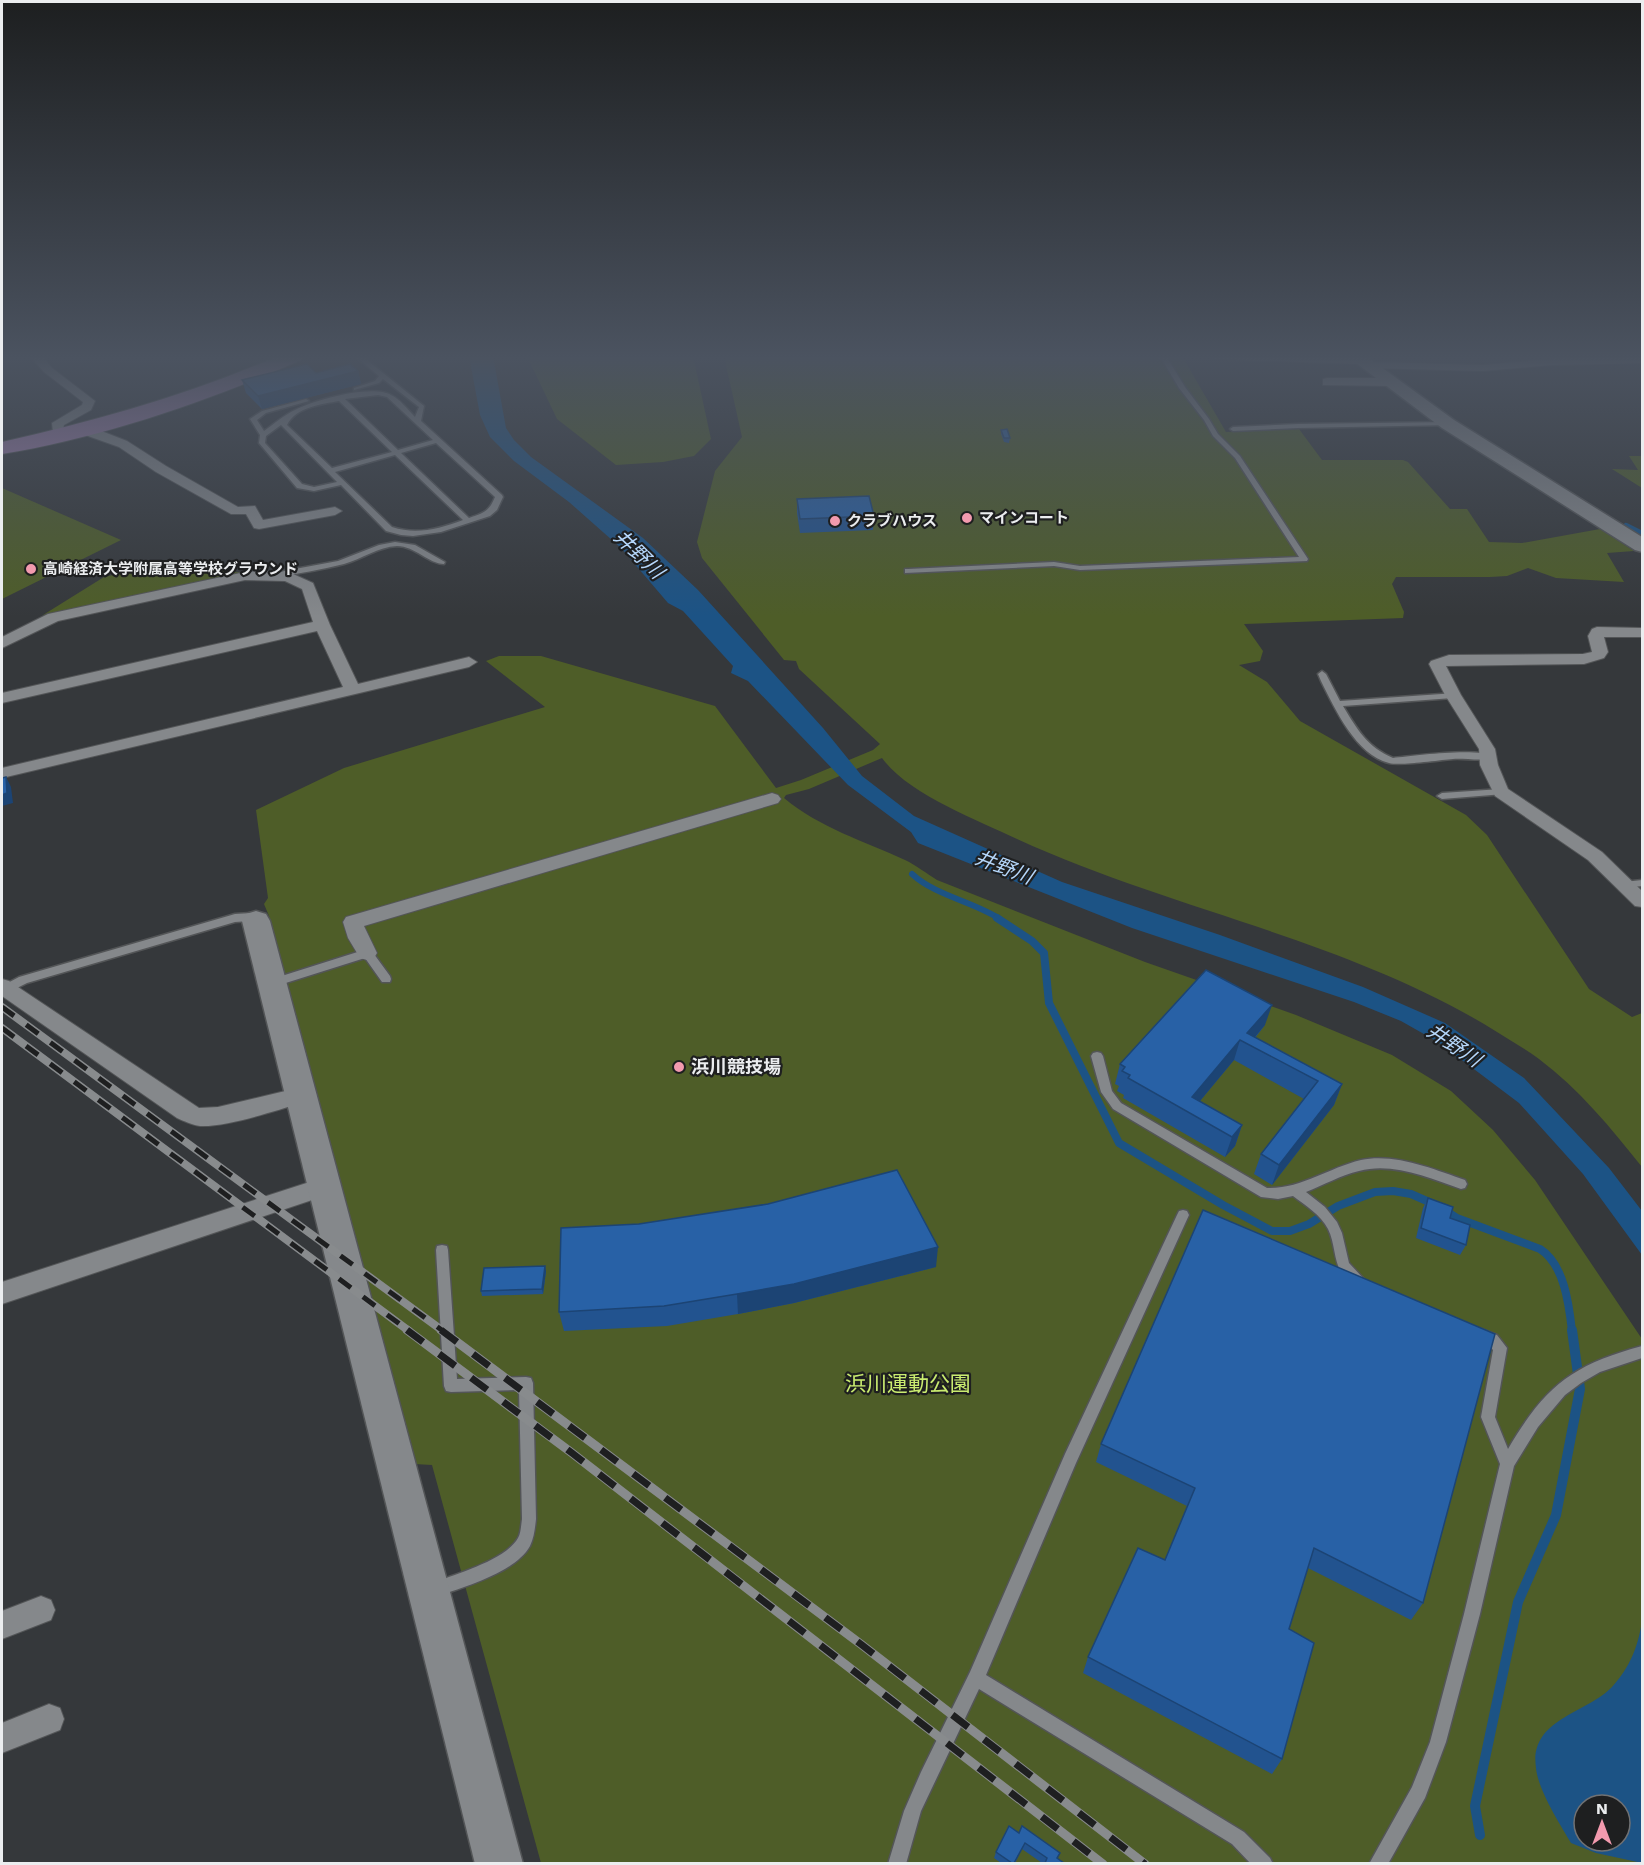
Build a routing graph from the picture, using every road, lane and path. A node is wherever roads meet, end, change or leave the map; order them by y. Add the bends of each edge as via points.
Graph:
1 (25, 443) edge
2 (120, 443) edge
3 (262, 443) edge
4 (302, 443) edge
5 (388, 443) edge
6 (430, 443) edge
7 (439, 443) edge
8 (1223, 443) edge
9 (1478, 443) edge
10 (2, 448) edge
11 (397, 452) junction
12 (330, 471) junction
13 (342, 483) junction
14 (335, 511) dead end
15 (468, 520) junction
16 (1615, 529) junction
17 (1642, 538) edge
18 (1642, 546) edge
19 (441, 562) dead end
20 (908, 571) dead end
21 (275, 576) junction
22 (322, 625) junction
23 (1642, 633) edge
24 (2, 643) edge
25 (469, 662) dead end
26 (1322, 674) dead end
27 (352, 688) junction
28 (1453, 695) junction
29 (2, 698) edge
30 (1339, 704) junction
31 (1489, 757) junction
32 (2, 772) edge
33 (1501, 792) junction
34 (1442, 796) dead end
35 (772, 799) dead end
36 (1642, 883) edge
37 (1624, 885) junction
38 (1642, 902) edge
39 (256, 921) joint
40 (367, 953) junction
41 (386, 979) dead end
42 (272, 983) junction
43 (3, 987) edge
44 (1097, 1056) dead end
45 (302, 1095) junction
46 (1461, 1184) dead end
47 (325, 1186) junction
48 (1295, 1190) junction
49 (1183, 1215) dead end
50 (442, 1250) dead end
51 (1372, 1286) edge
52 (2, 1293) edge
53 (1470, 1330) edge
54 (1642, 1352) edge
55 (1507, 1464) junction
56 (430, 1591) junction
57 (40, 1610) dead end
58 (2, 1625) edge
59 (976, 1678) junction
60 (49, 1719) dead end
61 (2, 1738) edge
62 (500, 1863) edge
63 (897, 1863) edge
64 (1264, 1863) edge
65 (1378, 1863) edge

1 - 10 main road
2 - 14 street via 236,511 250,509 259,525
3 - 13 lane via 300,486 315,489
4 - 12 lane
5 - 11 lane
6 - 11 lane
7 - 15 lane via 499,497 487,514
8 - 20 lane via 1238,457 1304,559
9 - 16 street
11 - 12 lane
11 - 15 lane
12 - 13 lane
13 - 15 lane via 389,529 397,532 426,533
16 - 17 lane
16 - 18 street
19 - 21 lane via 415,547 401,544
21 - 22 street via 308,586
21 - 24 street via 245,576 53,617
22 - 27 street
22 - 29 street
23 - 28 street via 1598,632 1600,652 1584,659 1441,661 1437,669
25 - 27 street
26 - 30 lane
27 - 32 street
28 - 30 lane
28 - 31 street
30 - 31 lane via 1366,747 1384,759
31 - 33 street
33 - 34 lane
33 - 37 street via 1595,856
35 - 40 street via 353,922
36 - 37 lane
37 - 38 street
39 - 42 street
39 - 43 lane via 252,917 235,918
40 - 41 lane
40 - 42 lane
42 - 45 street
43 - 45 street via 185,1112 198,1117
44 - 48 lane via 1107,1092 1117,1106 1258,1190 1276,1194
45 - 47 street
46 - 48 lane via 1404,1167 1374,1164 1334,1173
47 - 52 street
47 - 56 street
48 - 51 lane via 1332,1225 1340,1260 1350,1276
49 - 59 lane via 1070,1459
50 - 56 lane via 452,1386 526,1383 529,1519 525,1541 511,1555 481,1572
53 - 55 lane via 1500,1348 1488,1417
54 - 55 lane via 1611,1359 1563,1385 1530,1424
55 - 65 lane via 1438,1742 1419,1792
56 - 62 street
57 - 58 street
59 - 63 lane via 913,1811
59 - 64 lane via 1238,1838
60 - 61 street

